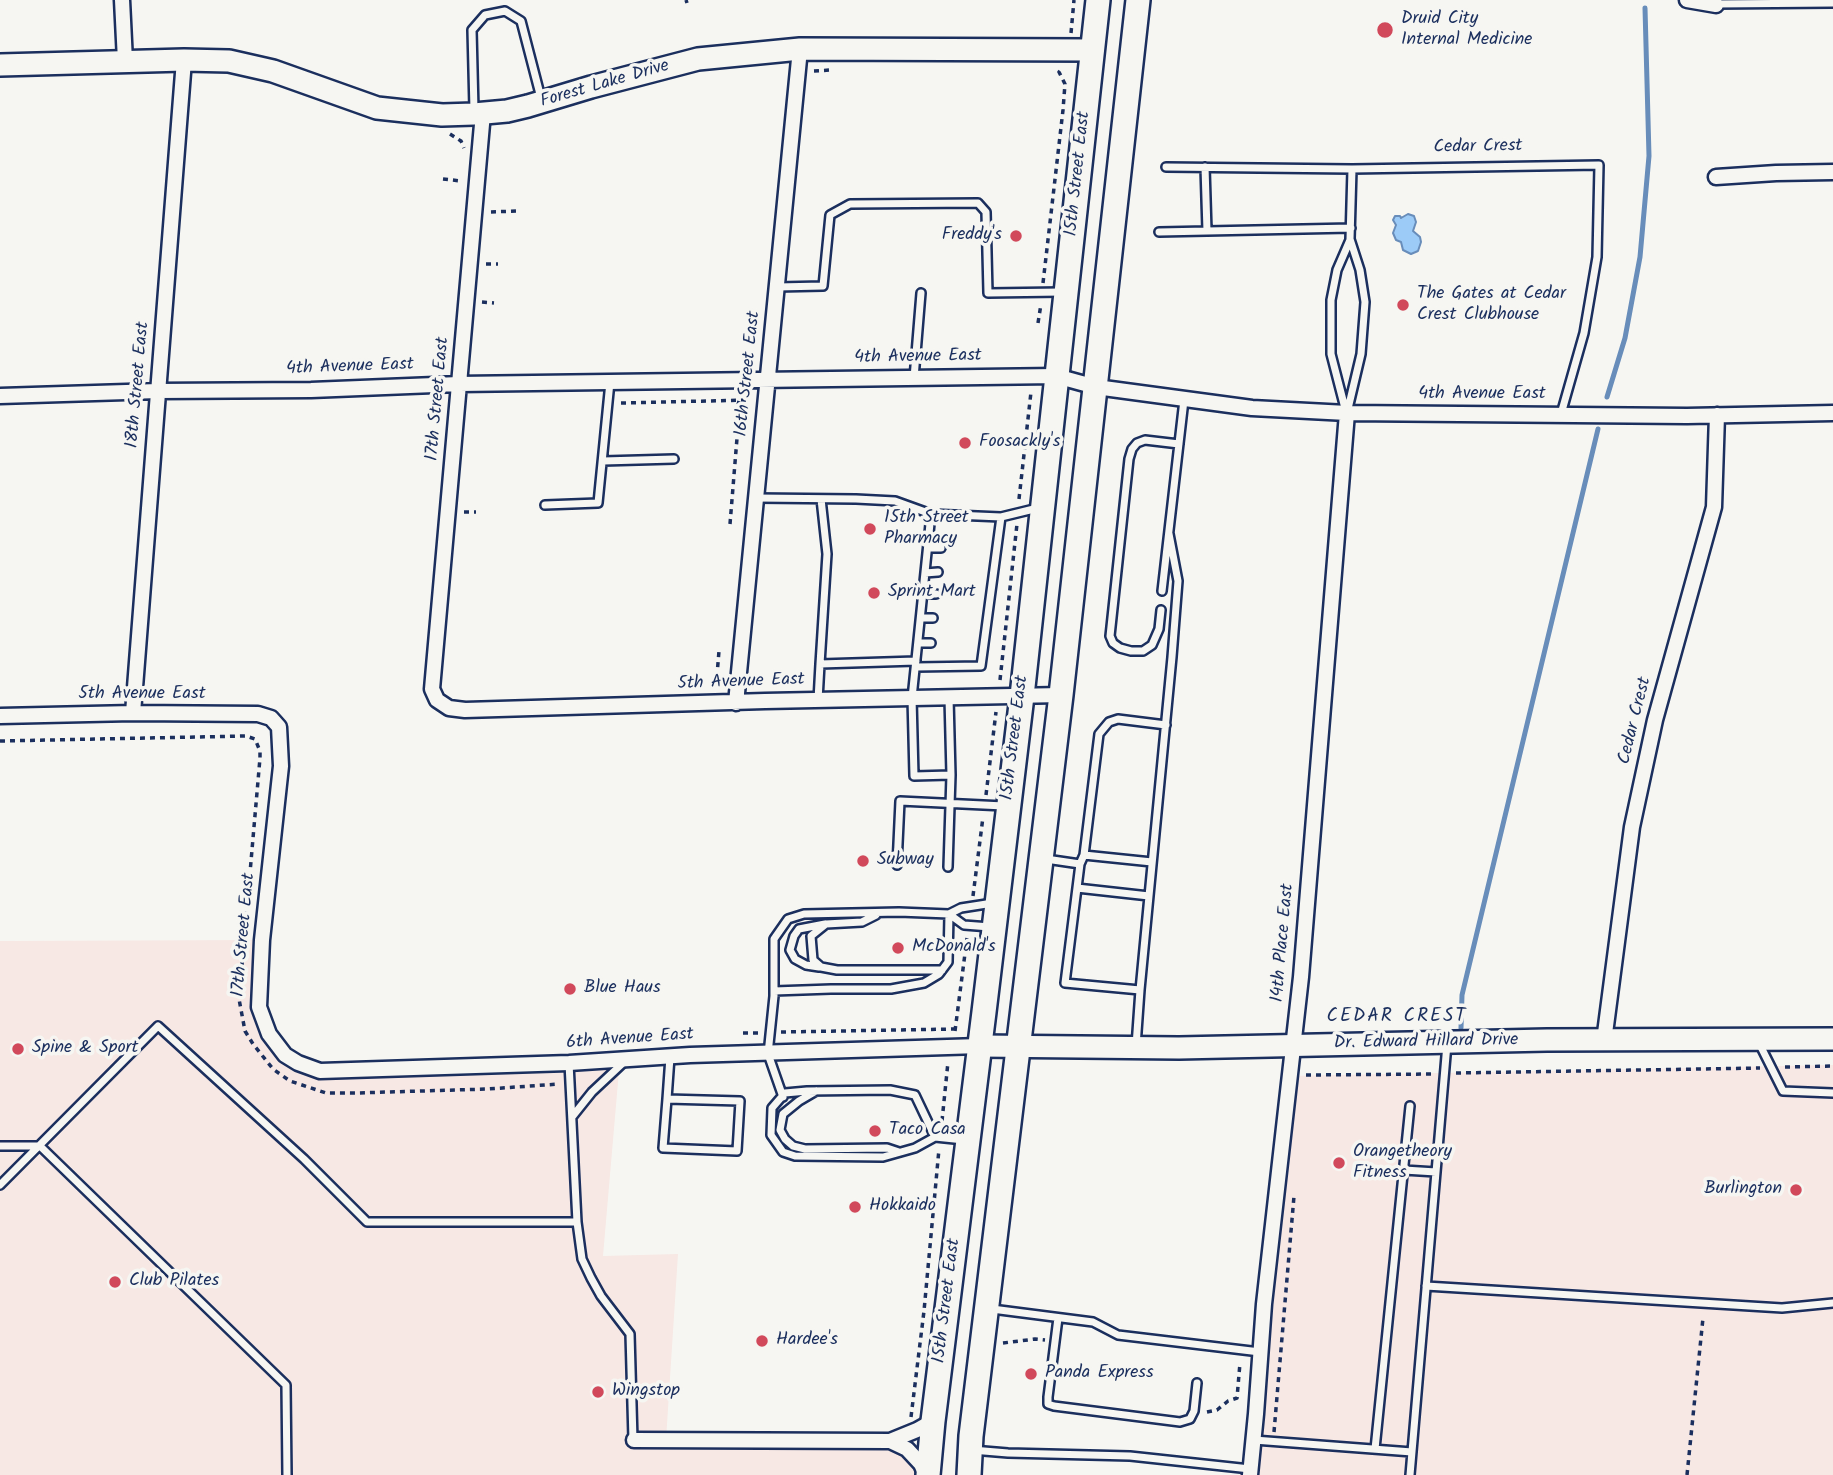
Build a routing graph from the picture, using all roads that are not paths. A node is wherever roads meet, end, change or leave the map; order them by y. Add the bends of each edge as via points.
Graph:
1 (122, 0) edge
2 (1098, 0) edge
3 (1138, 0) edge
4 (1687, 0) edge
5 (1821, 1) edge
6 (1715, 2) edge
7 (1833, 2) edge
8 (800, 49) junction
9 (1133, 49) junction
10 (1093, 50) junction
11 (184, 60) junction
12 (125, 61) junction
13 (0, 65) edge
14 (542, 102) junction
15 (479, 114) junction
16 (1166, 167) dead end
17 (1205, 167) junction
18 (1352, 169) junction
19 (1833, 172) edge
20 (1716, 177) dead end
21 (1351, 228) junction
22 (1206, 231) junction
23 (1160, 232) dead end
24 (1350, 239) junction
25 (777, 287) junction
26 (1066, 292) junction
27 (921, 293) dead end
28 (1056, 376) junction
29 (914, 378) junction
30 (768, 380) junction
31 (610, 382) junction
32 (459, 384) junction
33 (1096, 387) junction
34 (158, 391) junction
35 (0, 396) edge
36 (1184, 399) junction
37 (1347, 413) junction
38 (1833, 413) edge
39 (1561, 415) junction
40 (1717, 415) junction
41 (1179, 444) junction
42 (674, 458) dead end
43 (603, 461) junction
44 (756, 498) junction
45 (821, 499) junction
46 (545, 505) dead end
47 (1042, 507) junction
48 (931, 514) junction
49 (1001, 517) junction
50 (1169, 534) junction
51 (988, 547) dead end
52 (997, 547) junction
53 (928, 548) junction
54 (941, 548) dead end
55 (985, 571) dead end
56 (994, 571) junction
57 (938, 572) dead end
58 (925, 573) junction
59 (1163, 591) dead end
60 (923, 594) junction
61 (936, 594) dead end
62 (1161, 610) dead end
63 (921, 618) junction
64 (933, 618) dead end
65 (918, 643) junction
66 (931, 643) dead end
67 (820, 664) junction
68 (916, 664) junction
69 (432, 689) joint
70 (1061, 695) junction
71 (1022, 696) junction
72 (949, 697) junction
73 (912, 698) junction
74 (818, 700) junction
75 (736, 703) junction
76 (133, 713) junction
77 (0, 716) edge
78 (1166, 725) junction
79 (279, 727) joint
80 (951, 775) junction
81 (951, 804) junction
82 (1009, 806) junction
83 (1083, 855) junction
84 (1041, 858) junction
85 (1152, 862) junction
86 (1080, 864) junction
87 (897, 865) dead end
88 (948, 867) dead end
89 (1077, 888) junction
90 (1149, 896) junction
91 (997, 902) junction
92 (880, 913) junction
93 (949, 914) junction
94 (826, 924) junction
95 (994, 927) junction
96 (821, 967) junction
97 (942, 970) junction
98 (1140, 990) junction
99 (774, 991) junction
100 (981, 1036) junction
101 (1833, 1039) edge
102 (1758, 1040) junction
103 (1604, 1041) junction
104 (1447, 1043) junction
105 (1293, 1045) junction
106 (1019, 1047) junction
107 (1136, 1048) junction
108 (768, 1054) junction
109 (285, 1055) joint
110 (670, 1056) junction
111 (627, 1059) junction
112 (569, 1063) junction
113 (816, 1091) junction
114 (1833, 1093) edge
115 (783, 1097) junction
116 (667, 1099) junction
117 (1410, 1106) dead end
118 (572, 1117) junction
119 (935, 1137) junction
120 (968, 1140) junction
121 (0, 1146) edge
122 (40, 1146) junction
123 (900, 1152) junction
124 (1404, 1170) junction
125 (1436, 1172) junction
126 (0, 1185) edge
127 (577, 1222) junction
128 (1426, 1286) junction
129 (1833, 1303) edge
130 (987, 1308) junction
131 (1058, 1318) junction
132 (1261, 1352) junction
133 (1197, 1383) dead end
134 (933, 1421) junction
135 (634, 1440) joint
136 (1254, 1440) junction
137 (890, 1441) junction
138 (1375, 1449) junction
139 (970, 1450) junction
140 (1412, 1452) junction
141 (1250, 1472) edge
142 (287, 1475) edge
143 (927, 1475) edge
144 (969, 1475) edge
145 (1410, 1475) edge

1 - 12 street
2 - 10 main road, 15th Street East
3 - 9 main road
4 - 6 street
5 - 6 lane
5 - 7 lane
8 - 10 street, Forest Lake Drive
8 - 14 street, Forest Lake Drive via 698,59
8 - 25 street, 16th Street East
9 - 10 main road
9 - 33 main road
10 - 26 main road, 15th Street East
11 - 12 street, Forest Lake Drive
11 - 15 street, Forest Lake Drive via 229,61 273,71 376,108
11 - 34 street, 18th Street East
12 - 13 street, Forest Lake Drive
14 - 15 street, Forest Lake Drive
14 - 15 lane via 521,21 505,11 485,15 472,30
15 - 32 street, 17th Street East
16 - 17 lane
17 - 18 lane
17 - 22 lane
18 - 21 lane
18 - 39 lane, Cedar Crest via 1599,165 1597,257 1584,333
19 - 20 street
21 - 22 lane
21 - 24 lane
22 - 23 lane
24 - 37 lane via 1365,302 1361,355
24 - 37 lane via 1331,300 1331,354
25 - 26 lane via 823,286 830,215 850,204 978,203 986,212 988,293
25 - 30 street, 16th Street East
26 - 28 main road, 15th Street East
27 - 29 lane
28 - 29 street, 4th Avenue East
28 - 33 street, 4th Avenue East
28 - 47 main road, 15th Street East
29 - 30 street, 4th Avenue East
30 - 31 street, 4th Avenue East
30 - 44 street, 16th Street East
31 - 32 street, 4th Avenue East
31 - 43 lane
32 - 34 street, 4th Avenue East
32 - 69 street, 17th Street East
33 - 36 street, 4th Avenue East
33 - 70 main road
34 - 35 street, 4th Avenue East
34 - 76 street, 18th Street East
36 - 37 street, 4th Avenue East
36 - 41 lane
37 - 39 street, 4th Avenue East
37 - 105 street, 14th Place East
38 - 40 street, 4th Avenue East
39 - 40 street, 4th Avenue East
40 - 103 street, Cedar Crest via 1714,506 1655,720 1632,827
41 - 50 lane
41 - 62 lane via 1145,440 1132,449 1110,636 1113,643 1131,651 1152,645
42 - 43 lane
43 - 46 lane via 598,503
44 - 45 lane
44 - 75 street, 16th Street East
45 - 48 lane via 895,501
45 - 67 lane via 827,554
47 - 49 lane
47 - 71 main road, 15th Street East
48 - 49 lane
48 - 53 lane
49 - 52 lane
50 - 59 lane
50 - 78 lane via 1178,581
51 - 52 lane
52 - 56 lane
53 - 54 lane
53 - 58 lane
55 - 56 lane
56 - 68 lane via 986,594 981,666
57 - 58 lane
58 - 60 lane
60 - 61 lane
60 - 63 lane
63 - 64 lane
63 - 65 lane
65 - 66 lane
65 - 68 lane
67 - 68 lane
67 - 74 lane
68 - 73 lane
69 - 75 street, 5th Avenue East via 437,700 449,708 465,710
70 - 71 street, 5th Avenue East
70 - 84 main road
71 - 72 street, 5th Avenue East
71 - 82 main road, 15th Street East
72 - 73 street, 5th Avenue East
72 - 80 lane
73 - 74 street, 5th Avenue East
73 - 80 lane via 914,776
74 - 75 street, 5th Avenue East
76 - 77 street, 5th Avenue East
76 - 79 street, 5th Avenue East via 258,714
78 - 83 lane via 1118,719 1099,734
78 - 85 lane
79 - 109 street, 17th Street East via 281,766 259,1007 269,1034
80 - 81 lane
81 - 82 lane
81 - 87 lane via 900,801
81 - 88 lane
82 - 91 main road, 15th Street East
83 - 85 lane
83 - 86 lane
84 - 86 lane
84 - 106 main road
85 - 90 lane
86 - 89 lane
89 - 90 lane
89 - 98 lane via 1065,983
90 - 98 lane
91 - 93 lane
91 - 95 main road, 15th Street East
92 - 93 lane
92 - 94 lane via 862,922
92 - 99 lane via 804,914 788,919 774,939
93 - 95 lane via 964,925
93 - 97 lane via 948,962
94 - 96 lane via 811,936 813,960
94 - 96 lane via 800,929 790,950 795,960
95 - 100 main road, 15th Street East
96 - 97 lane
97 - 99 lane via 924,983 891,989
98 - 107 lane
99 - 108 lane
100 - 106 street, Dr. Edward Hillard Drive
100 - 108 street, 6th Avenue East via 949,1047
100 - 120 main road, 15th Street East
101 - 102 street, Dr. Edward Hillard Drive
102 - 103 street, Dr. Edward Hillard Drive
102 - 114 lane via 1783,1091
103 - 104 street, Dr. Edward Hillard Drive
104 - 105 street, Dr. Edward Hillard Drive
104 - 125 lane
105 - 107 street, Dr. Edward Hillard Drive
105 - 132 street, 14th Place East
106 - 107 street, Dr. Edward Hillard Drive
106 - 130 main road
108 - 110 street, 6th Avenue East
108 - 115 lane
109 - 112 street, 6th Avenue East via 320,1071
110 - 111 street, 6th Avenue East
110 - 116 lane
111 - 112 street, 6th Avenue East
111 - 118 lane
112 - 118 lane
113 - 115 lane via 785,1093
113 - 119 lane via 890,1090 915,1095
113 - 123 lane via 783,1114 780,1130 793,1146
115 - 123 lane via 772,1108 771,1135 783,1152 833,1157 883,1157
116 - 116 lane via 740,1101 737,1151 663,1148
117 - 124 lane
118 - 127 lane
119 - 120 lane
119 - 123 lane
120 - 134 main road, 15th Street East
121 - 122 lane
122 - 126 lane
122 - 127 lane via 158,1026 367,1222
122 - 142 lane via 286,1385
124 - 125 lane
124 - 138 lane
125 - 128 lane
127 - 135 lane via 582,1259 630,1334
128 - 129 lane via 1782,1308
128 - 140 lane
130 - 131 lane
130 - 139 main road
131 - 132 lane via 1093,1322 1118,1335
131 - 133 lane via 1048,1404 1180,1422 1190,1419 1194,1411
132 - 136 street, 14th Place East
134 - 137 street
134 - 143 main road, 15th Street East
135 - 137 street
136 - 138 lane
136 - 141 street, 14th Place East
137 - 143 street via 907,1449
138 - 140 lane
139 - 141 lane via 1130,1456
139 - 144 main road
140 - 145 lane

